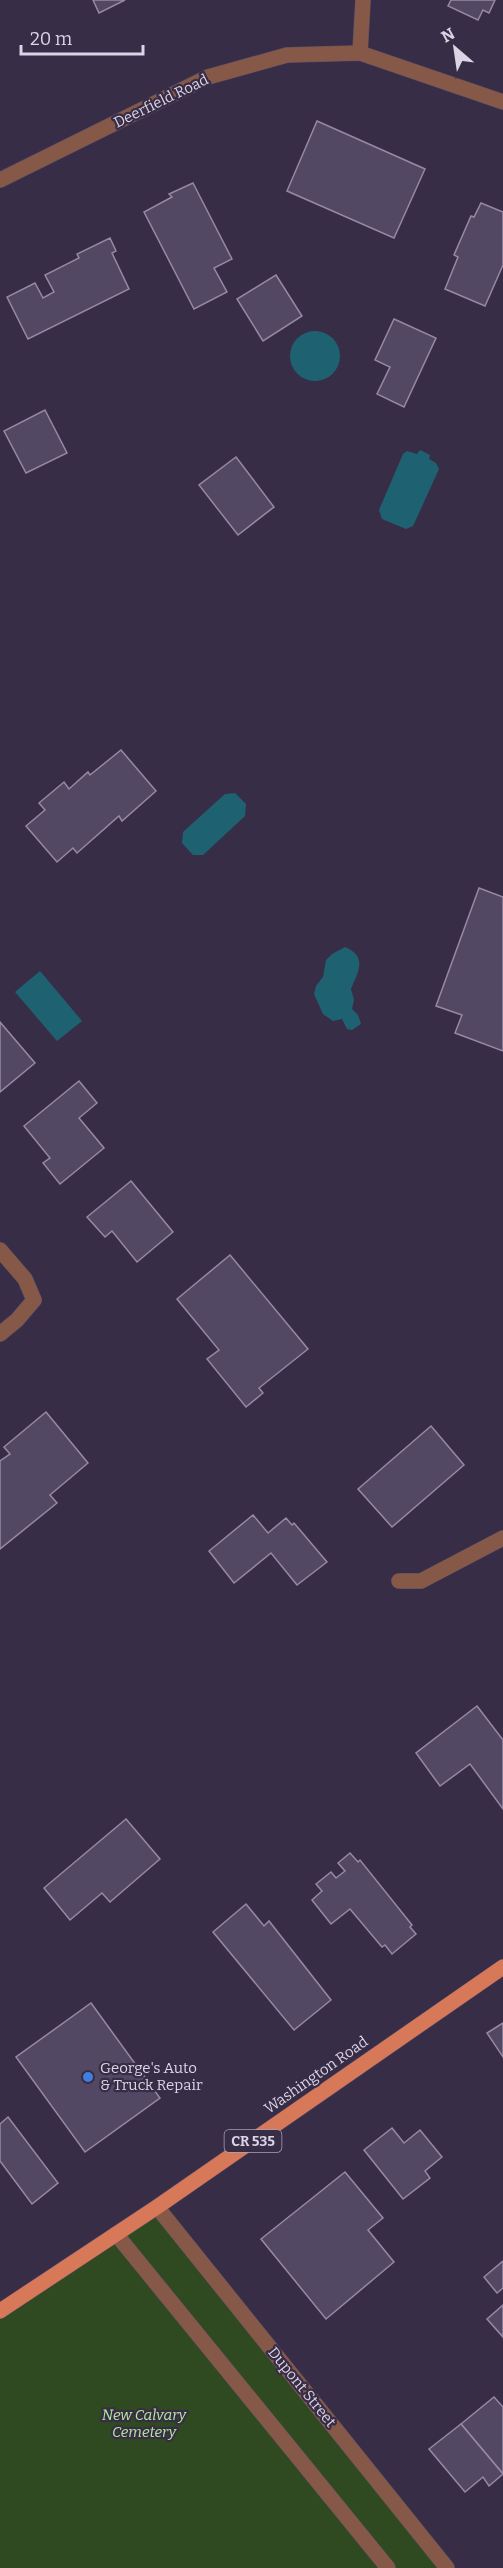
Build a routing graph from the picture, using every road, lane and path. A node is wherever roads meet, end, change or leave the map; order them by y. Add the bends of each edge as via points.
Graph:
1 (363, 0) edge
2 (360, 53) junction
3 (503, 102) edge
4 (0, 180) edge
5 (0, 1250) edge
6 (0, 1334) edge
7 (503, 1538) edge
8 (399, 1581) dead end
9 (503, 1967) edge
10 (157, 2207) junction
11 (116, 2234) junction
12 (0, 2311) edge
13 (388, 2568) edge
14 (447, 2568) edge

1 - 2 street
2 - 3 street, Deerfield Road
2 - 4 street, Deerfield Road via 287,55 208,77
5 - 6 street via 25,1279 34,1300
7 - 8 street via 422,1581
9 - 10 main road, Washington Road / CR 535
10 - 11 main road, Washington Road / CR 535
10 - 14 street, Dupont Street
11 - 12 main road, Washington Road / CR 535
11 - 13 street

